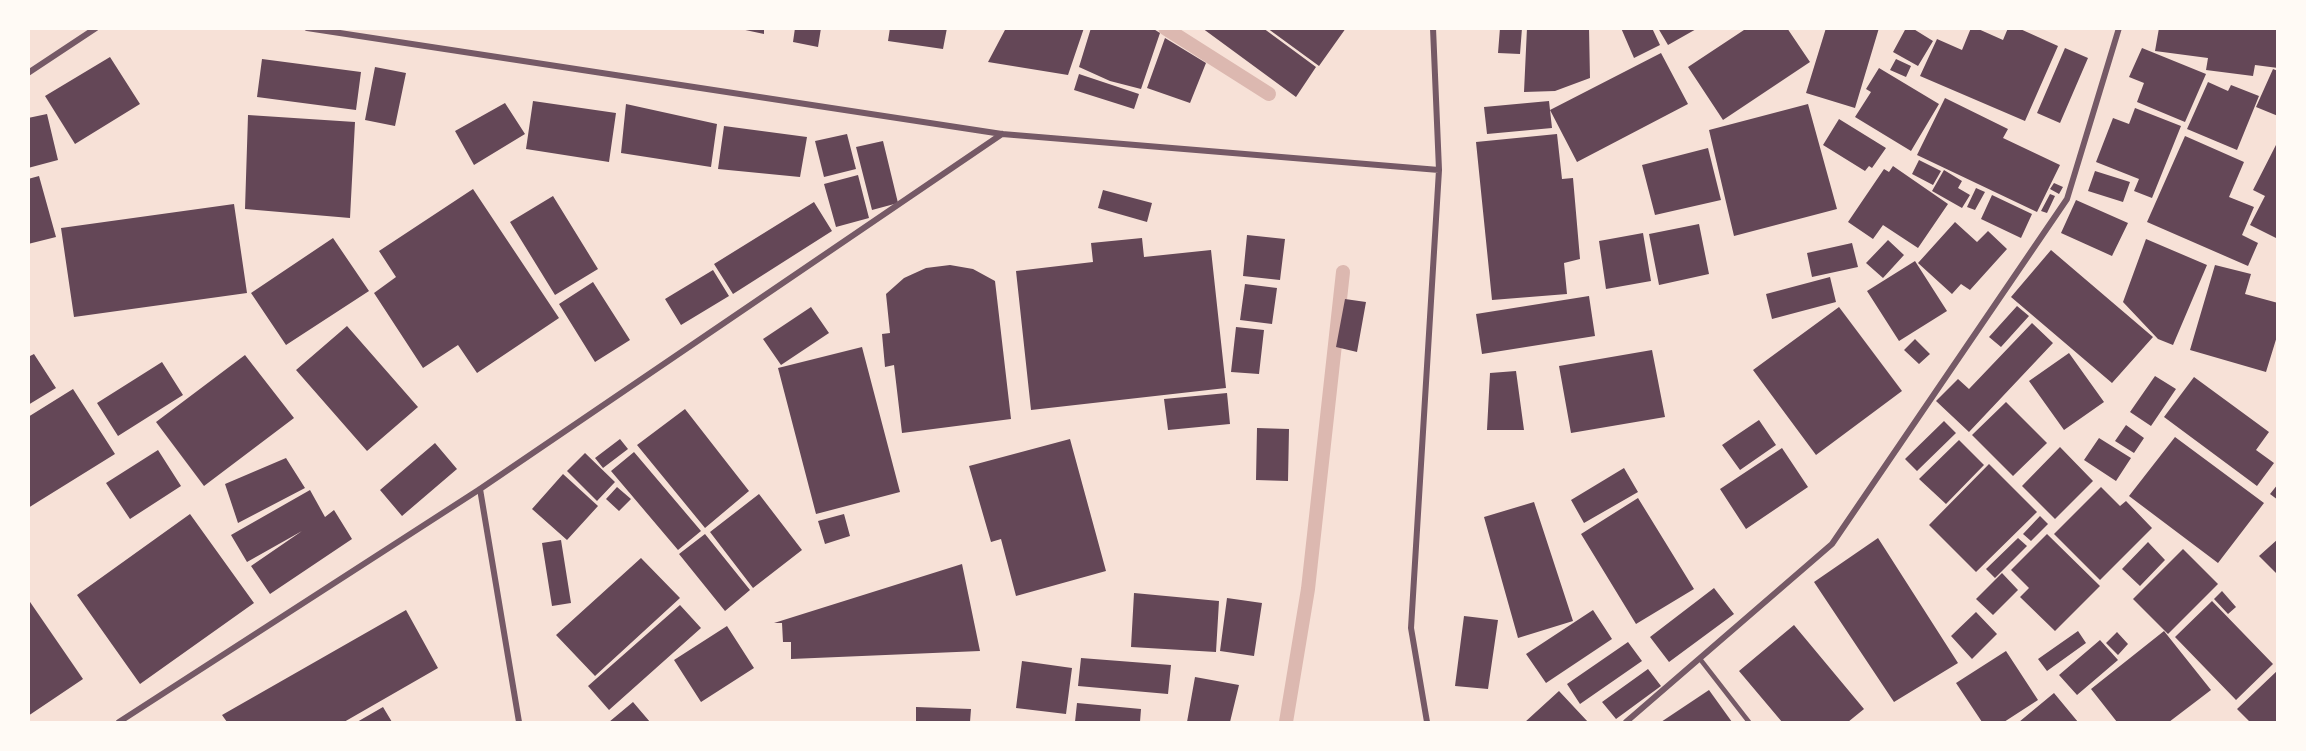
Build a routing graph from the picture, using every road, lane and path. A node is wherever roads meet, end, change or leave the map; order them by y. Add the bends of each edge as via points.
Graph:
1 (96, 28) edge
2 (307, 28) edge
3 (1433, 28) edge
4 (2119, 28) edge
5 (28, 73) edge
6 (1002, 134) junction
7 (1438, 170) junction
8 (480, 489) junction
9 (1700, 659) junction
10 (119, 723) edge
11 (519, 723) edge
12 (1427, 723) edge
13 (1626, 723) edge
14 (1749, 723) edge

1 - 5 street
2 - 6 street
3 - 7 street
4 - 9 street via 2067,199 1832,544
6 - 7 street
6 - 8 street
7 - 12 street via 1410,628
8 - 10 street
8 - 11 street
9 - 13 street
9 - 14 lane

